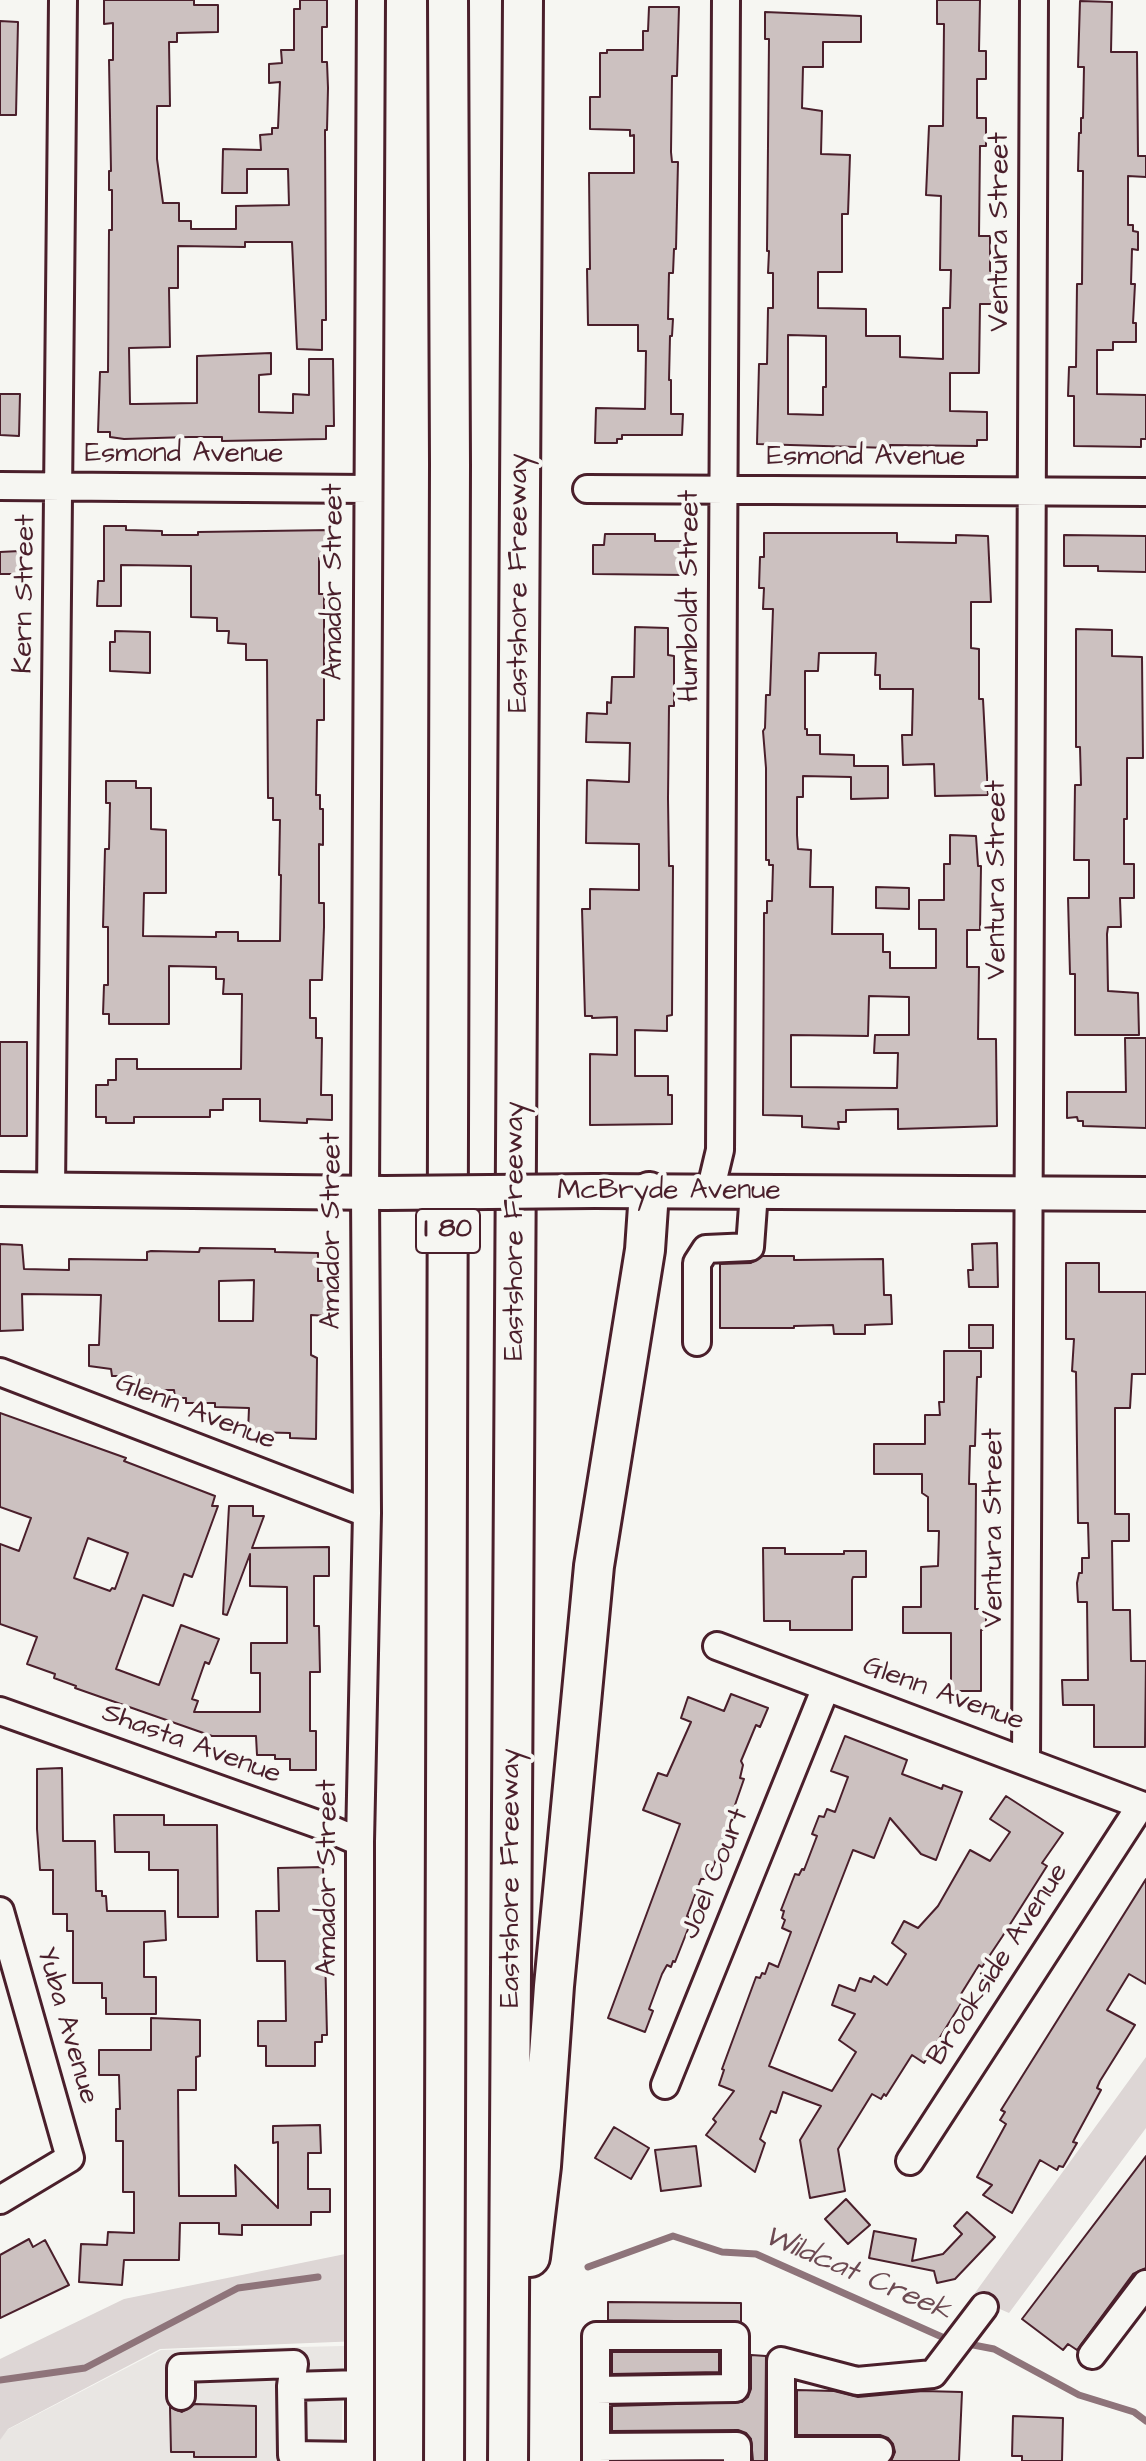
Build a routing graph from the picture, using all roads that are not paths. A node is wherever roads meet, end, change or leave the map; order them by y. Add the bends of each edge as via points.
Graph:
1 (63, 0) edge
2 (371, 0) edge
3 (448, 0) edge
4 (523, 0) edge
5 (726, 0) edge
6 (1034, 0) edge
7 (0, 486) edge
8 (60, 486) junction
9 (368, 489) junction
10 (587, 489) dead end
11 (724, 490) junction
12 (1032, 491) junction
13 (1146, 492) edge
14 (0, 1189) edge
15 (51, 1189) junction
16 (649, 1192) junction
17 (710, 1192) junction
18 (754, 1192) junction
19 (375, 1193) junction
20 (1028, 1194) junction
21 (1146, 1194) edge
22 (697, 1342) dead end
23 (0, 1372) edge
24 (367, 1513) junction
25 (717, 1646) dead end
26 (826, 1687) junction
27 (0, 1711) edge
28 (1026, 1760) junction
29 (1143, 1806) edge
30 (360, 1842) junction
31 (0, 1911) edge
32 (665, 2085) dead end
33 (910, 2161) dead end
34 (0, 2200) edge
35 (1146, 2284) edge
36 (984, 2307) dead end
37 (1092, 2355) dead end
38 (360, 2384) junction
39 (291, 2386) junction
40 (596, 2390) junction
41 (181, 2396) dead end
42 (508, 2448) edge
43 (879, 2451) dead end
44 (596, 2454) edge
45 (781, 2456) edge
46 (292, 2458) edge
47 (360, 2458) edge
48 (444, 2461) edge
49 (737, 2461) edge

1 - 8 street, Kern Street
2 - 9 street, Amador Street
3 - 48 highway, I 80
4 - 42 highway, Eastshore Freeway / I 80
5 - 11 street, Humboldt Street
6 - 12 street, Ventura Street
7 - 8 street, Esmond Avenue
8 - 9 street, Esmond Avenue
8 - 15 street, Kern Street
9 - 19 street, Amador Street
10 - 11 street, Esmond Avenue
11 - 12 street, Esmond Avenue
11 - 17 street, Humboldt Street via 720,1150
12 - 13 street, Esmond Avenue
12 - 20 street, Ventura Street
14 - 15 main road, McBryde Avenue
15 - 19 main road, McBryde Avenue
16 - 17 main road, McBryde Avenue
16 - 19 main road, McBryde Avenue, bridge
16 - 42 highway via 645,1250 590,1598 541,2166
17 - 18 main road, McBryde Avenue
18 - 20 main road, McBryde Avenue
18 - 22 street via 750,1247 706,1249 697,1263
19 - 24 street, Amador Street
20 - 21 main road, McBryde Avenue
20 - 28 street, Ventura Street
23 - 24 street, Glenn Avenue
24 - 30 street, Amador Street
25 - 26 street, Glenn Avenue
26 - 28 street, Glenn Avenue
26 - 32 street, Joel Court
27 - 30 street, Shasta Avenue
28 - 29 street, Glenn Avenue
29 - 33 street, Brookside Avenue
30 - 38 street, Amador Street
31 - 34 street, Yuba Avenue via 70,2158
35 - 37 street
36 - 45 street via 933,2374 857,2381 781,2361
38 - 39 street
38 - 47 street, Amador Street
39 - 41 street via 294,2364 181,2368
39 - 46 street
40 - 40 street via 596,2336 735,2336 735,2388
40 - 44 street
43 - 45 street
44 - 49 street via 737,2446
46 - 47 street

